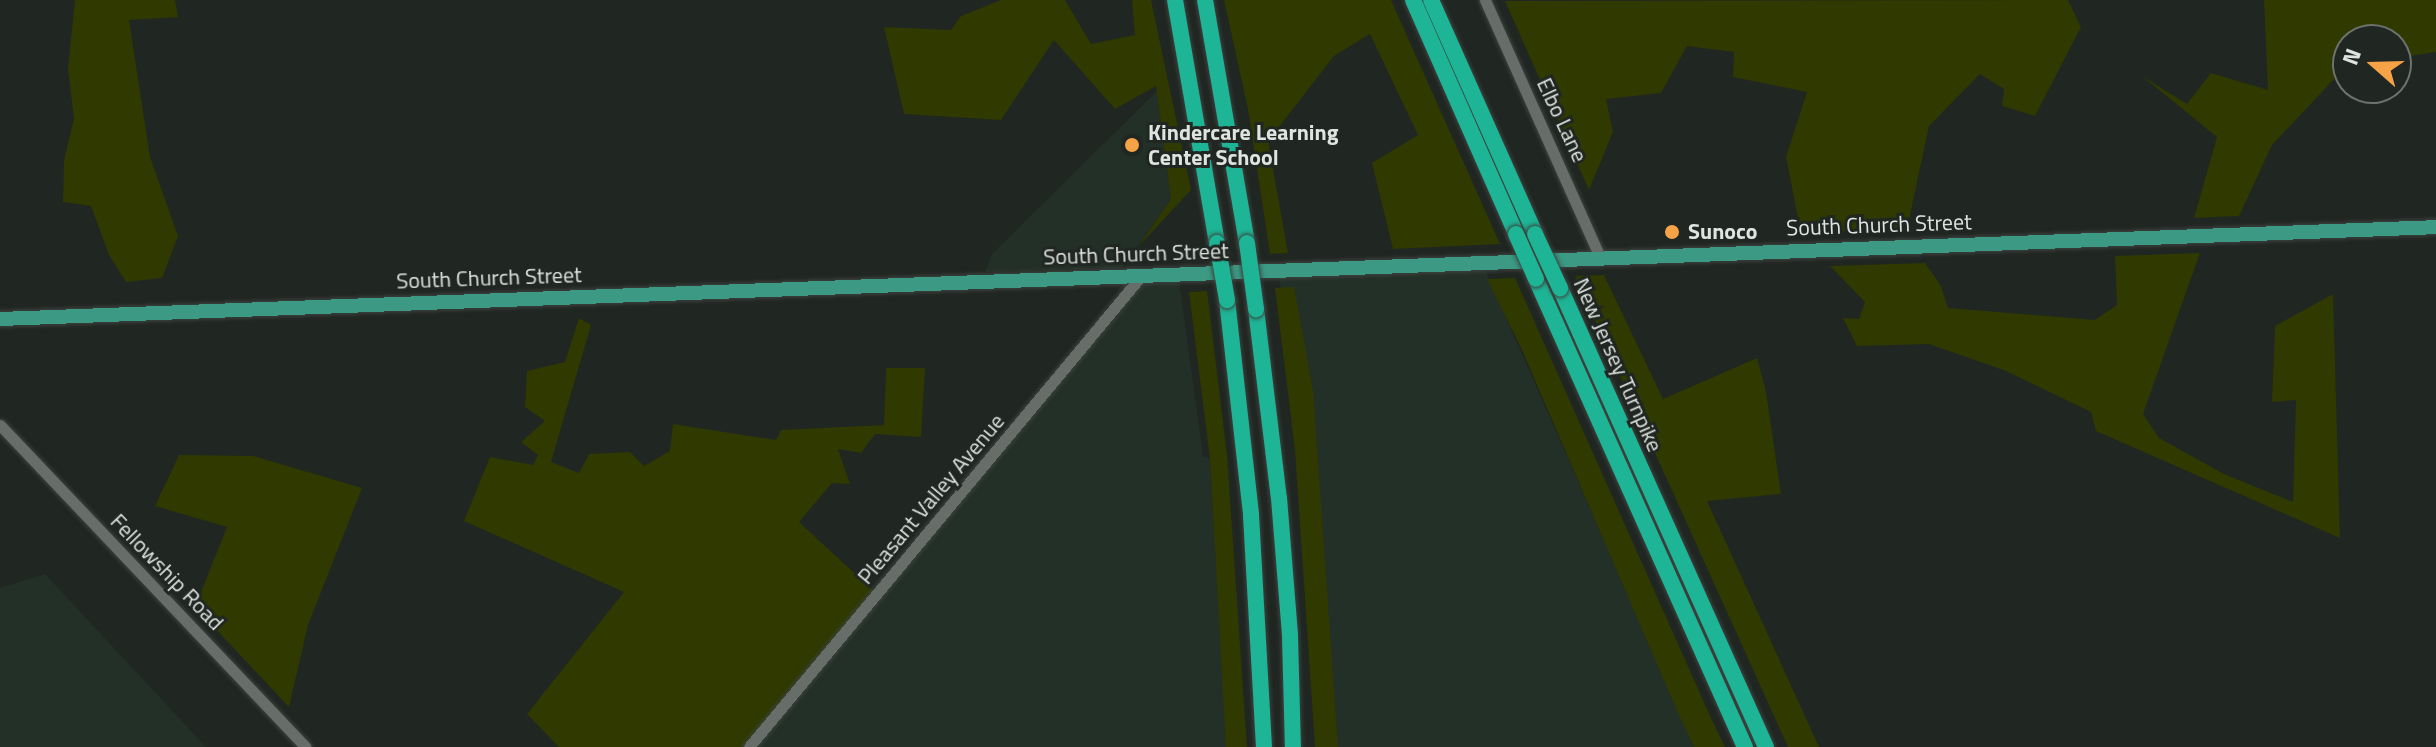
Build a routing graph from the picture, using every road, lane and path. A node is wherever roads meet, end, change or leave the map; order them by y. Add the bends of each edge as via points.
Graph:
1 (1175, 0) edge
2 (1205, 0) edge
3 (1413, 0) edge
4 (1431, 0) edge
5 (1485, 0) edge
6 (2436, 227) edge
7 (1600, 257) junction
8 (1142, 275) junction
9 (0, 319) edge
10 (0, 425) edge
11 (306, 747) edge
12 (749, 747) edge
13 (1264, 747) edge
14 (1293, 747) edge
15 (1745, 747) edge
16 (1766, 747) edge

1 - 13 highway, bridge via 1227,300 1254,541
2 - 14 highway, bridge via 1247,243 1279,498
3 - 15 highway, New Jersey Turnpike, bridge
4 - 16 highway, New Jersey Turnpike, bridge
5 - 7 street, Elbo Lane
6 - 7 main road, South Church Street
7 - 8 main road, South Church Street
8 - 9 main road, South Church Street
8 - 12 street, Pleasant Valley Avenue
10 - 11 street, Fellowship Road

